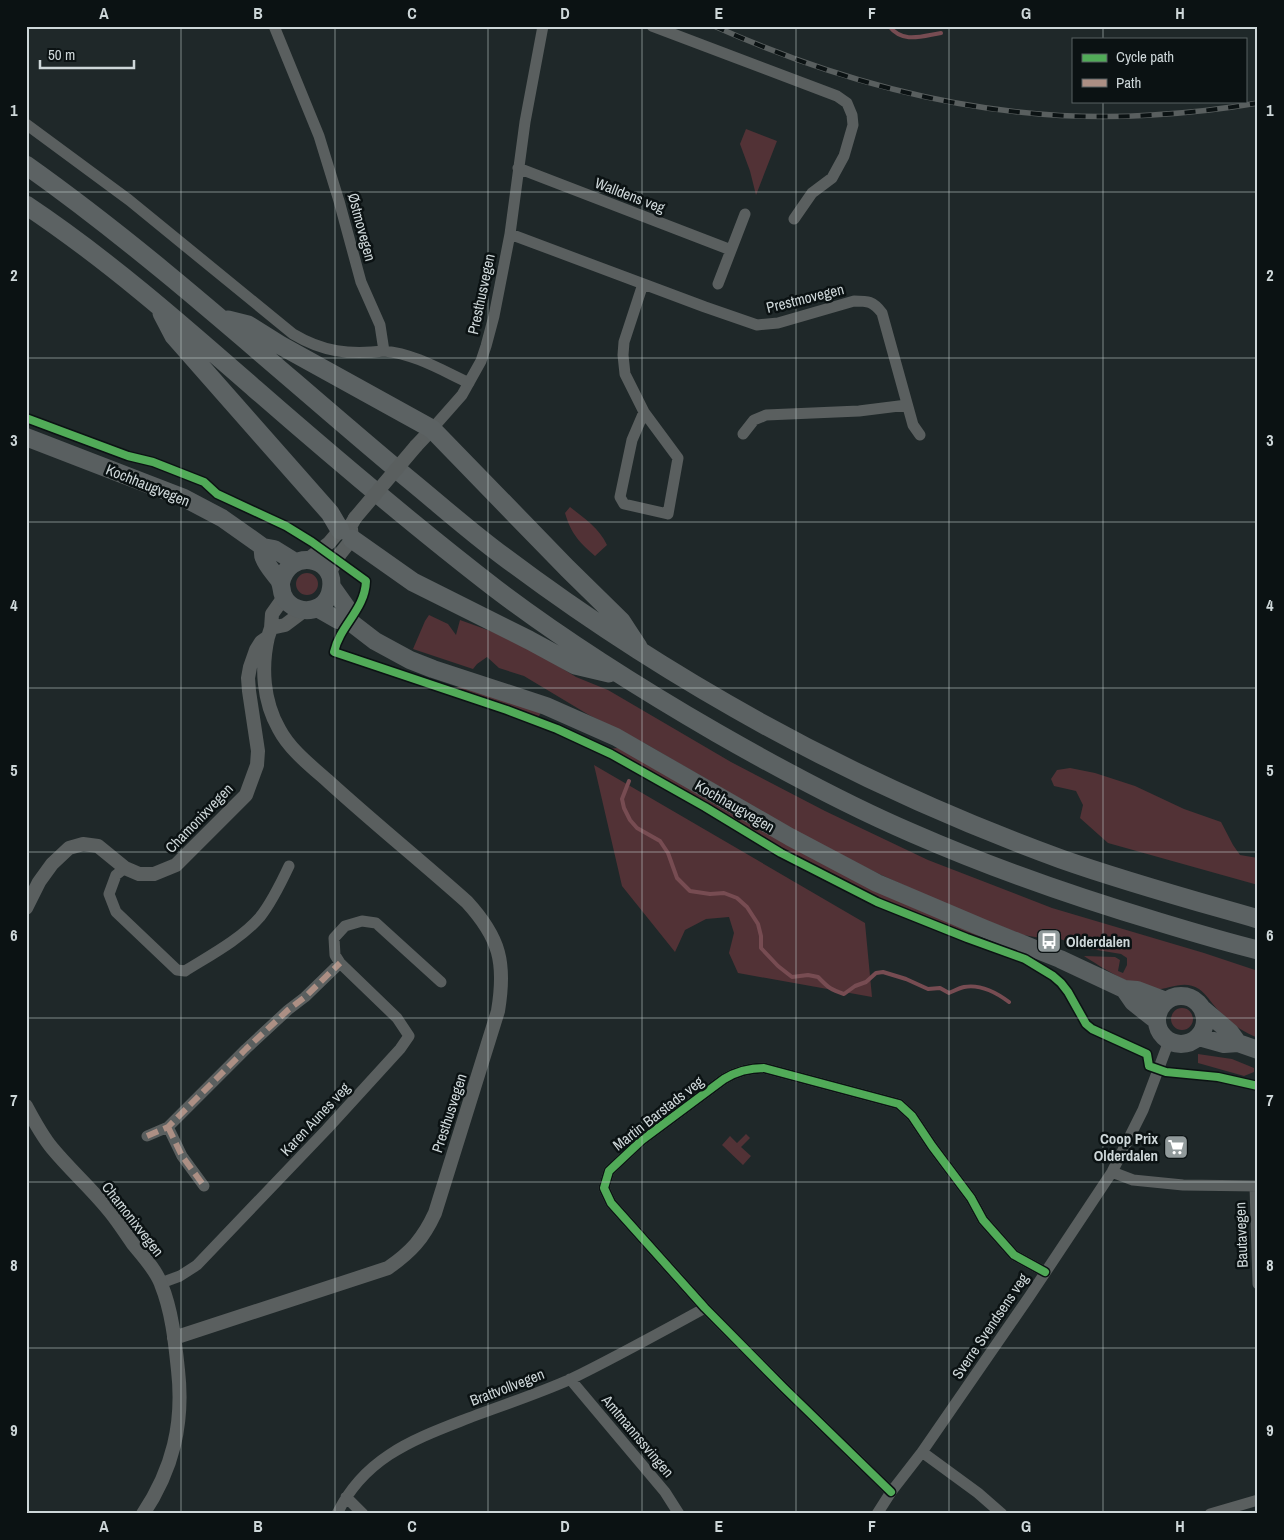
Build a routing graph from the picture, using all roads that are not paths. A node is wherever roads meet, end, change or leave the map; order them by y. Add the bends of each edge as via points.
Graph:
1 (274, 26) edge
2 (543, 26) edge
3 (652, 26) edge
4 (26, 124) edge
5 (26, 165) edge
6 (518, 168) junction
7 (26, 205) edge
8 (746, 214) dead end
9 (794, 219) dead end
10 (510, 234) junction
11 (731, 250) junction
12 (643, 284) junction
13 (718, 284) dead end
14 (158, 305) junction
15 (221, 318) junction
16 (384, 351) junction
17 (469, 383) junction
18 (907, 405) junction
19 (644, 412) junction
20 (432, 429) junction
21 (743, 434) dead end
22 (920, 435) dead end
23 (26, 437) edge
24 (350, 528) junction
25 (263, 546) junction
26 (301, 561) junction
27 (330, 580) junction
28 (282, 590) junction
29 (311, 609) junction
30 (349, 621) junction
31 (269, 632) junction
32 (641, 652) junction
33 (620, 675) junction
34 (290, 866) dead end
35 (125, 868) junction
36 (26, 908) edge
37 (1258, 919) edge
38 (1231, 943) junction
39 (1258, 950) edge
40 (1258, 959) edge
41 (340, 963) junction
42 (441, 982) dead end
43 (1124, 989) junction
44 (1166, 1001) junction
45 (1203, 1009) junction
46 (1157, 1022) junction
47 (1199, 1037) junction
48 (1170, 1041) junction
49 (1238, 1043) junction
50 (1258, 1050) edge
51 (26, 1106) edge
52 (168, 1128) junction
53 (147, 1136) dead end
54 (1112, 1172) junction
55 (204, 1186) dead end
56 (1256, 1186) edge
57 (1045, 1272) junction
58 (161, 1282) junction
59 (1258, 1284) edge
60 (705, 1308) junction
61 (174, 1338) junction
62 (570, 1379) junction
63 (922, 1452) junction
64 (891, 1492) junction
65 (346, 1497) junction
66 (1258, 1500) edge
67 (143, 1514) edge
68 (337, 1514) edge
69 (363, 1514) edge
70 (679, 1514) edge
71 (877, 1514) edge
72 (1002, 1514) edge
73 (1210, 1514) edge

1 - 16 street, Østmovegen via 319,136 361,282 380,325
2 - 6 street, Presthusvegen
3 - 9 street via 837,96 847,103 853,125 844,156 832,178 812,193
4 - 16 street via 129,200 293,334 314,346 340,352
5 - 15 highway via 131,244
6 - 10 street, Presthusvegen
6 - 11 street, Walldens veg
7 - 14 highway
8 - 11 street
10 - 12 street, Prestmovegen
10 - 17 street, Presthusvegen via 486,346
11 - 13 street
12 - 18 street, Prestmovegen via 757,325 778,323 854,301 875,304 882,313
12 - 19 street via 624,342 623,355 625,374
14 - 24 highway via 174,336 330,513
14 - 33 highway via 430,536 518,605
15 - 20 highway via 248,325
15 - 32 highway via 500,554
16 - 17 street via 415,357
17 - 20 street, Presthusvegen
18 - 21 street via 859,411 766,415 754,420
18 - 22 street, Prestmovegen
19 - 19 street via 678,458 668,514 624,504 620,497 632,440
20 - 24 street, Presthusvegen, bridge
20 - 32 highway via 621,621
23 - 25 main road, Kochhaugvegen via 184,498 222,518
24 - 26 street, Presthusvegen
24 - 27 street, Presthusvegen
24 - 33 highway via 413,582 575,665
25 - 26 main road, Kochhaugvegen
25 - 28 main road via 263,558
26 - 27 main road via 324,566
26 - 28 main road via 285,571
27 - 29 main road via 327,600
27 - 30 main road via 349,611
28 - 29 main road via 289,604
28 - 31 street, Presthusvegen
29 - 30 main road, Kochhaugvegen
29 - 31 street
30 - 43 main road, Kochhaugvegen via 375,641 410,660 546,706 616,737 790,837 878,883
31 - 35 street, Chamonixvegen via 256,650 248,678 258,750 257,765 246,795 176,865 154,874 139,874
31 - 61 street, Presthusvegen via 263,666 265,689 279,729 292,748 478,913 498,948 501,992 435,1213 428,1228 406,1256 388,1268
32 - 37 highway via 754,720 932,808 1118,879
33 - 38 highway via 778,768 911,833 1058,890
34 - 35 street via 260,916 243,932 185,971 177,970 116,912 109,894 116,875
35 - 36 street, Chamonixvegen via 98,846 83,844 69,848 52,864
38 - 39 highway
38 - 40 highway
41 - 42 street via 334,955 334,938 345,926 362,921 376,924
41 - 52 street via 246,1048
41 - 58 street, Karen Aunes veg via 397,1018 409,1036 334,1122 197,1264 180,1276
43 - 44 main road, Kochhaugvegen via 1137,990
43 - 46 main road, Kochhaugvegen via 1133,1002
44 - 45 main road via 1186,996
44 - 46 main road via 1159,1010
45 - 47 main road via 1205,1024
45 - 49 main road
46 - 48 main road via 1161,1033
47 - 48 main road via 1182,1044
47 - 49 main road via 1224,1044
48 - 54 street, Sverre Svendsens veg via 1143,1110
49 - 50 main road
51 - 58 street, Chamonixvegen via 51,1147 111,1213
52 - 53 street
52 - 55 street via 182,1156
54 - 56 street via 1133,1180 1182,1185
54 - 57 street, Sverre Svendsens veg
56 - 59 street, Bautavegen
57 - 60 street, Martin Barstads veg via 1014,1256 983,1220 912,1116 899,1104 764,1068 746,1069 724,1079 642,1140 609,1171 604,1188 611,1203
57 - 63 street, Sverre Svendsens veg
58 - 61 street, Chamonixvegen
60 - 62 street, Brattvollvegen
60 - 64 street, Martin Barstads veg via 851,1456
61 - 67 street via 180,1386 176,1440 168,1467
62 - 65 street, Brattvollvegen via 403,1445 364,1474
62 - 70 street, Amtmannssvingen via 665,1492
63 - 64 street, Sverre Svendsens veg
63 - 72 street
64 - 71 street, Sverre Svendsens veg
65 - 68 street, Brattvollvegen
65 - 69 street
66 - 73 street

